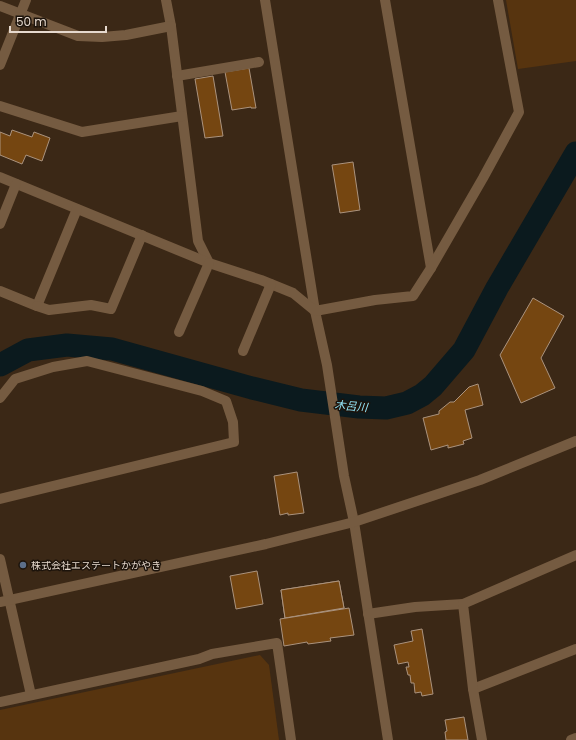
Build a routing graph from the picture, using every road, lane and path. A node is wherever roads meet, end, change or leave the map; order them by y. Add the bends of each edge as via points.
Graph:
1 (26, 0) edge
2 (166, 0) edge
3 (265, 0) edge
4 (385, 0) edge
5 (498, 0) edge
6 (0, 6) edge
7 (21, 14) junction
8 (171, 26) junction
9 (258, 62) dead end
10 (0, 65) edge
11 (177, 76) junction
12 (0, 106) edge
13 (182, 116) junction
14 (0, 177) edge
15 (16, 184) junction
16 (77, 209) junction
17 (0, 224) edge
18 (142, 235) junction
19 (209, 263) junction
20 (431, 268) junction
21 (271, 284) junction
22 (0, 291) edge
23 (37, 306) junction
24 (315, 311) junction
25 (179, 332) dead end
26 (243, 350) dead end
27 (0, 398) edge
28 (576, 441) edge
29 (0, 498) edge
30 (354, 522) junction
31 (576, 555) edge
32 (0, 559) edge
33 (5, 601) edge
34 (463, 604) junction
35 (368, 614) junction
36 (576, 649) edge
37 (473, 689) junction
38 (31, 695) junction
39 (0, 702) edge
40 (576, 738) edge
41 (291, 740) edge
42 (388, 740) edge
43 (482, 740) edge
44 (571, 740) edge

1 - 7 street
2 - 8 street
3 - 24 street
4 - 20 street
5 - 20 street via 519,112
6 - 7 street
7 - 8 street via 78,36 126,35
7 - 10 street
8 - 11 street
9 - 11 street
11 - 13 street
12 - 13 street via 82,132
13 - 19 street via 198,241
14 - 15 street
15 - 16 street
15 - 17 street
16 - 18 street
16 - 23 street
18 - 19 street
18 - 23 street via 111,309 91,304 49,310
19 - 21 street
19 - 25 street
20 - 24 street via 413,296
21 - 24 street via 293,293
21 - 26 street
22 - 23 street
24 - 30 street
27 - 29 street via 15,379 53,367 87,361 202,391 226,401 233,422 234,442
28 - 30 street via 480,480
30 - 33 street via 258,546
30 - 35 street
31 - 34 street
32 - 33 street
33 - 38 street
34 - 35 street via 415,606
34 - 37 street
35 - 42 street
36 - 37 street
37 - 43 street
38 - 39 street
38 - 41 street via 212,654 277,643
40 - 44 street

